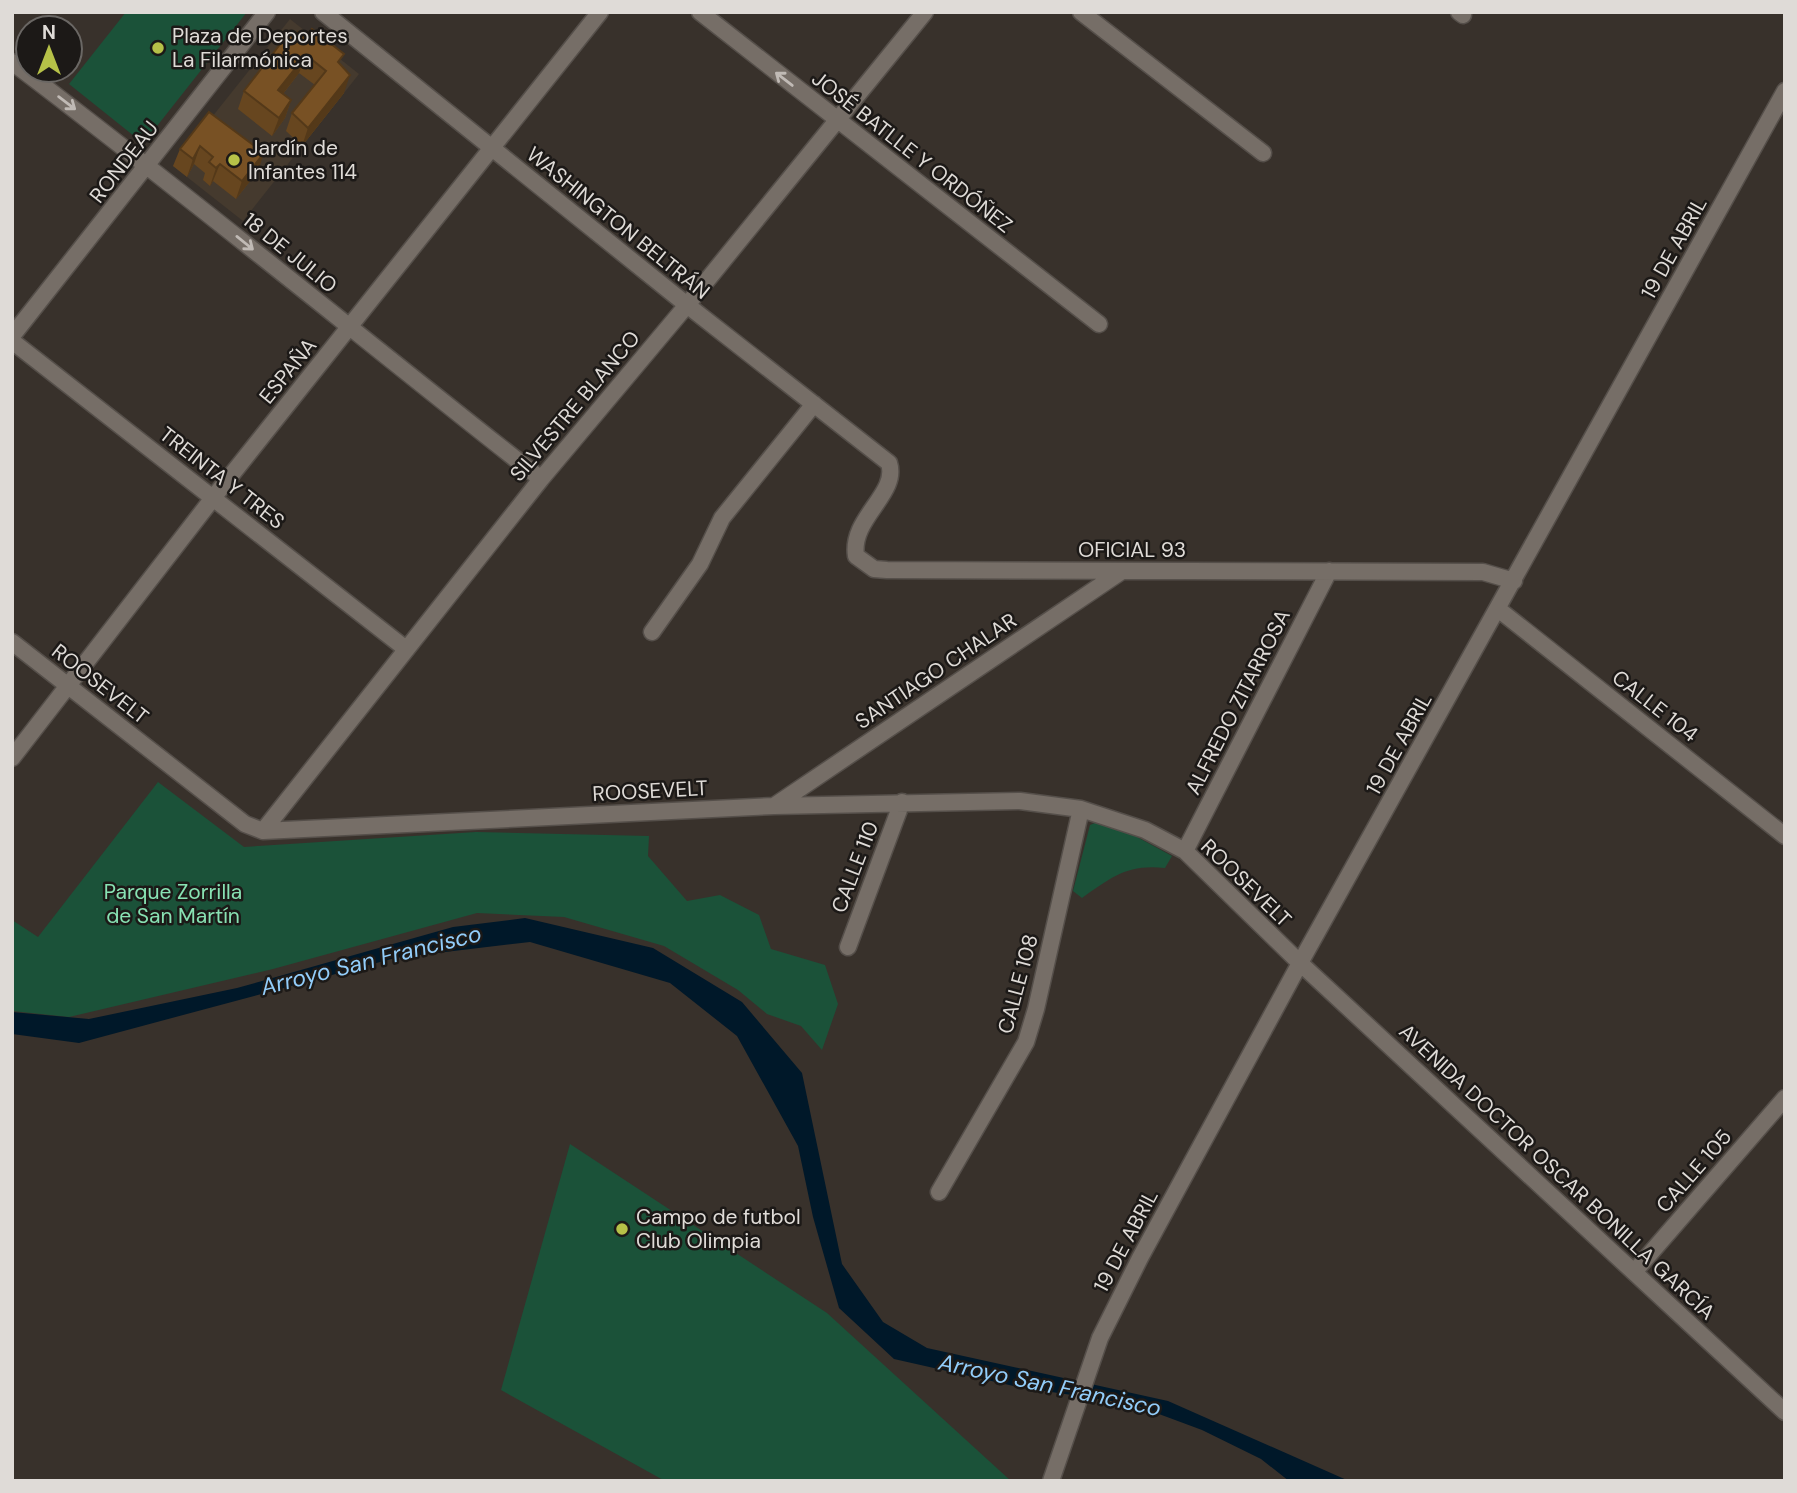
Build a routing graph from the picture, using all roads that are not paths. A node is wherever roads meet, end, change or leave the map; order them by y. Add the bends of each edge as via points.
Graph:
1 (267, 12) edge
2 (323, 12) edge
3 (600, 12) edge
4 (700, 12) edge
5 (925, 12) edge
6 (1080, 12) edge
7 (12, 62) edge
8 (1785, 91) edge
9 (838, 121) junction
10 (492, 149) junction
11 (1263, 153) dead end
12 (149, 165) junction
13 (687, 305) junction
14 (1099, 324) dead end
15 (349, 329) junction
16 (12, 336) edge
17 (12, 341) edge
18 (814, 404) junction
19 (890, 463) joint
20 (541, 479) junction
21 (213, 498) junction
22 (1122, 570) junction
23 (1329, 571) junction
24 (1514, 581) junction
25 (1498, 609) junction
26 (652, 632) dead end
27 (12, 642) edge
28 (406, 649) junction
29 (67, 685) junction
30 (12, 758) edge
31 (902, 802) junction
32 (774, 806) junction
33 (1081, 809) junction
34 (264, 831) junction
35 (1785, 836) edge
36 (1185, 851) junction
37 (848, 947) dead end
38 (1300, 963) junction
39 (1785, 1098) edge
40 (939, 1192) dead end
41 (1635, 1271) junction
42 (1785, 1412) edge
43 (1051, 1481) edge

1 - 12 street, RONDEAU
2 - 10 street, WASHINGTON BELTRÁN
3 - 10 street, ESPAÑA
9 -> 4 street, JOSÉ BATLLE Y ORDÓÑEZ
5 - 9 street, SILVESTRE BLANCO
6 - 11 street
7 -> 12 street, 18 DE JULIO
8 - 24 street, 19 DE ABRIL
9 - 13 street, SILVESTRE BLANCO
9 - 14 street, JOSÉ BATLLE Y ORDÓÑEZ
10 - 13 street, WASHINGTON BELTRÁN
10 - 15 street, ESPAÑA
12 -> 15 street, 18 DE JULIO
12 - 16 street, RONDEAU
13 - 18 street, WASHINGTON BELTRÁN
13 - 20 street, SILVESTRE BLANCO
15 - 20 street, 18 DE JULIO
15 - 21 street, ESPAÑA
17 - 21 street, TREINTA Y TRES
18 - 19 street, WASHINGTON BELTRÁN
18 - 26 street via 722,519 700,565
19 - 22 street, OFICIAL 93 via 891,476 857,533 855,545 856,556 874,569
20 - 28 street, SILVESTRE BLANCO
21 - 28 street, TREINTA Y TRES
21 - 29 street, ESPAÑA
22 - 23 street, OFICIAL 93
22 - 32 street, SANTIAGO CHALAR
23 - 24 street, OFICIAL 93 via 1483,572
23 - 36 street, ALFREDO ZITARROSA
24 - 25 street, 19 DE ABRIL
25 - 35 street, CALLE 104
25 - 38 street, 19 DE ABRIL
27 - 29 street, ROOSEVELT
28 - 34 street, SILVESTRE BLANCO
29 - 30 street, ESPAÑA
29 - 34 street, ROOSEVELT via 245,824
31 - 32 street, ROOSEVELT
31 - 33 street, ROOSEVELT via 1020,801
31 - 37 street, CALLE 110
32 - 34 street, ROOSEVELT
33 - 36 street, ROOSEVELT via 1145,830
33 - 40 street, CALLE 108 via 1026,1042
36 - 38 street, ROOSEVELT
38 - 41 street, AVENIDA DOCTOR OSCAR BONILLA GARCÍA
38 - 43 street, 19 DE ABRIL via 1100,1338
39 - 41 street, CALLE 105
41 - 42 street, AVENIDA DOCTOR OSCAR BONILLA GARCÍA

